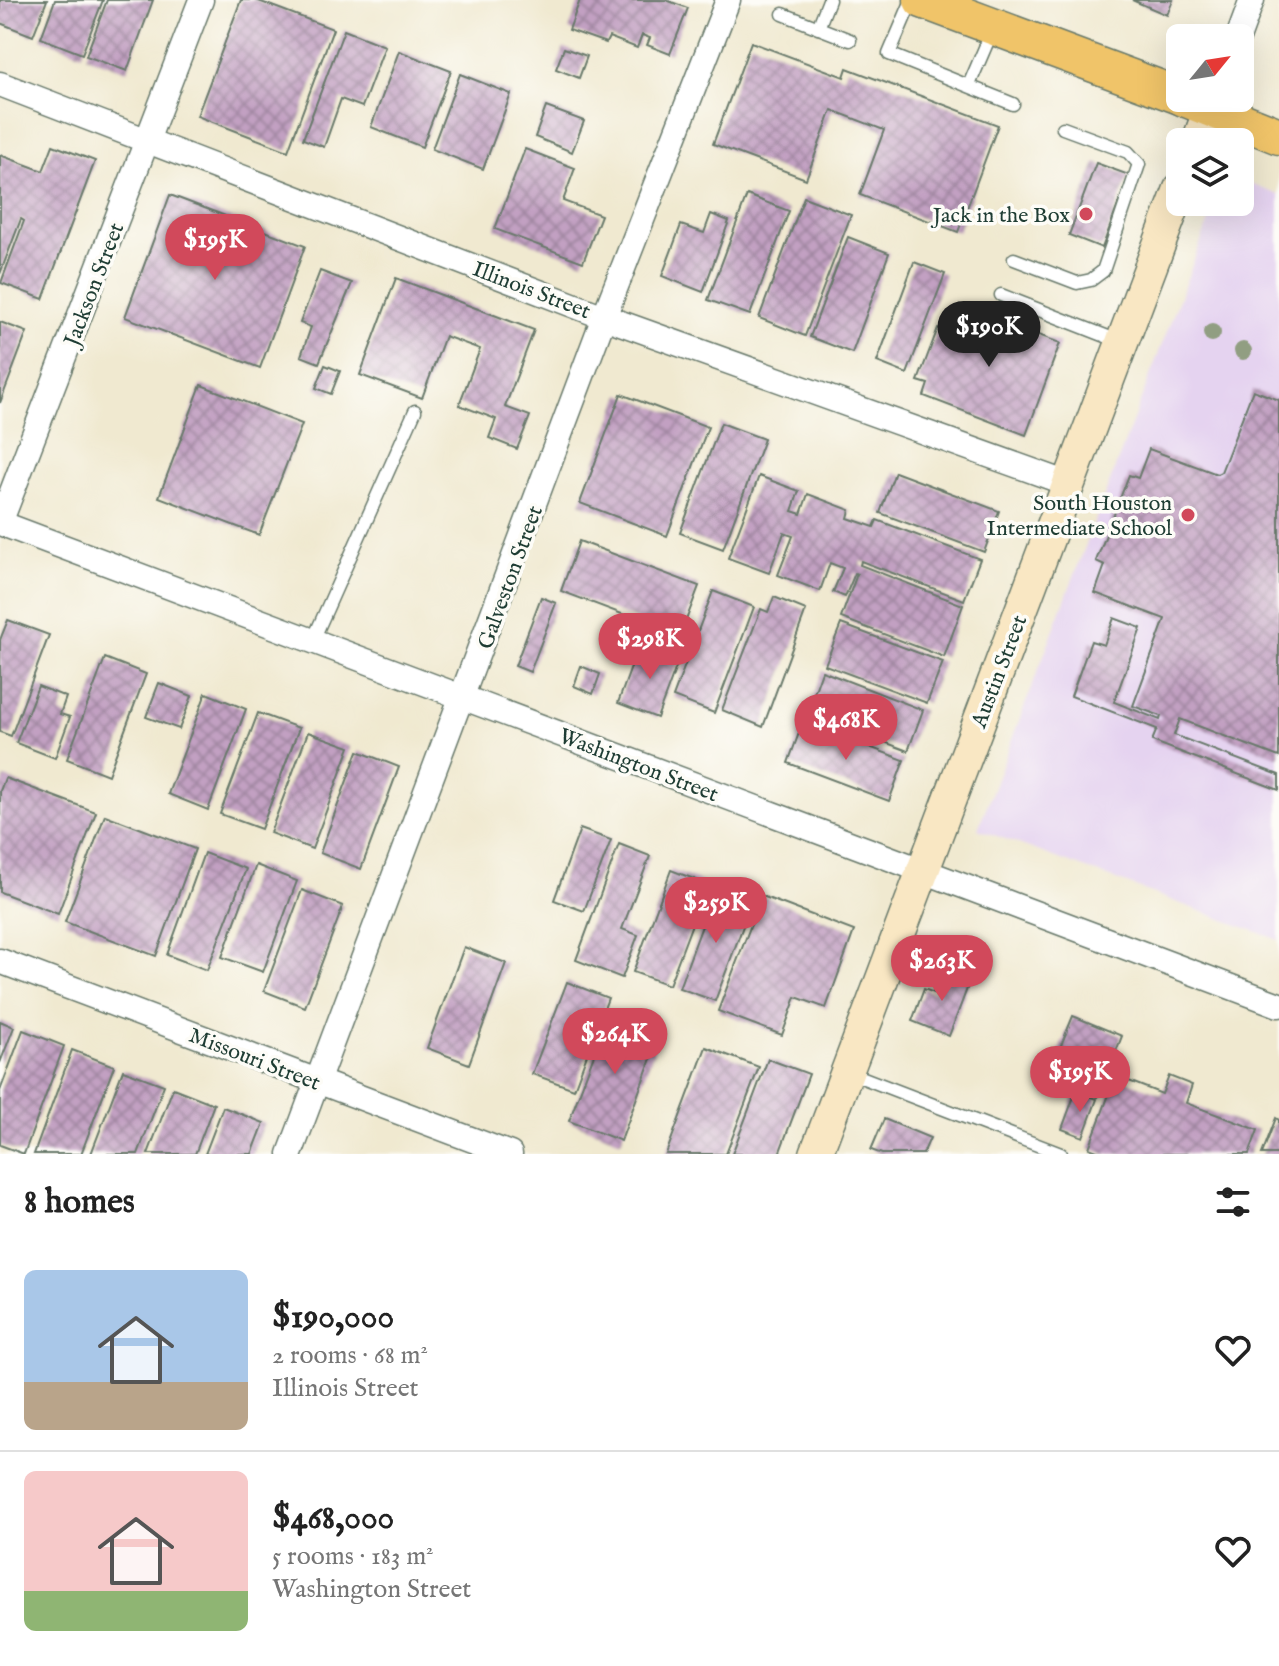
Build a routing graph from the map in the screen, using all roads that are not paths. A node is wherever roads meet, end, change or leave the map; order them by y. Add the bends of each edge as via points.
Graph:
1 (201, 0) edge
2 (728, 0) edge
3 (829, 0) edge
4 (912, 0) edge
5 (922, 0) edge
6 (1252, 0) edge
7 (783, 14) dead end
8 (1243, 24) edge
9 (994, 27) junction
10 (818, 28) junction
11 (850, 40) dead end
12 (0, 84) edge
13 (969, 85) junction
14 (1166, 96) edge
15 (1013, 104) dead end
16 (1206, 112) edge
17 (1063, 128) dead end
18 (1279, 136) edge
19 (148, 142) junction
20 (1170, 216) edge
21 (1014, 259) dead end
22 (1001, 295) dead end
23 (604, 317) junction
24 (1122, 343) junction
25 (415, 411) dead end
26 (1069, 484) junction
27 (0, 523) edge
28 (313, 640) junction
29 (465, 697) junction
30 (922, 873) junction
31 (0, 961) edge
32 (1279, 1005) edge
33 (848, 1072) junction
34 (318, 1081) junction
35 (290, 1154) edge
36 (510, 1154) edge
37 (816, 1154) edge
38 (1061, 1154) edge

1 - 19 street, Jackson Street
2 - 23 street, Galveston Street
3 - 10 lane
4 - 13 lane via 889,54
5 - 9 main road
6 - 8 street
7 - 10 lane
9 - 13 lane
9 - 14 main road
10 - 11 lane
12 - 19 street, Illinois Street
13 - 15 lane
16 - 18 main road
17 - 21 lane via 1128,152 1139,164 1111,253 1103,271 1077,283
19 - 23 street, Illinois Street
19 - 27 street, Jackson Street
20 - 24 street, Austin Street
22 - 24 lane
23 - 26 street, Illinois Street
23 - 29 street, Galveston Street
24 - 26 street, Austin Street
25 - 28 lane
26 - 30 street, Austin Street
27 - 28 street, Washington Street
28 - 29 street, Washington Street
29 - 30 street, Washington Street
29 - 34 street, Galveston Street
30 - 32 street, Washington Street
30 - 33 street, Austin Street
31 - 34 street, Missouri Street
33 - 37 street, Austin Street
33 - 38 lane
34 - 35 street, Galveston Street
34 - 36 street, Missouri Street

